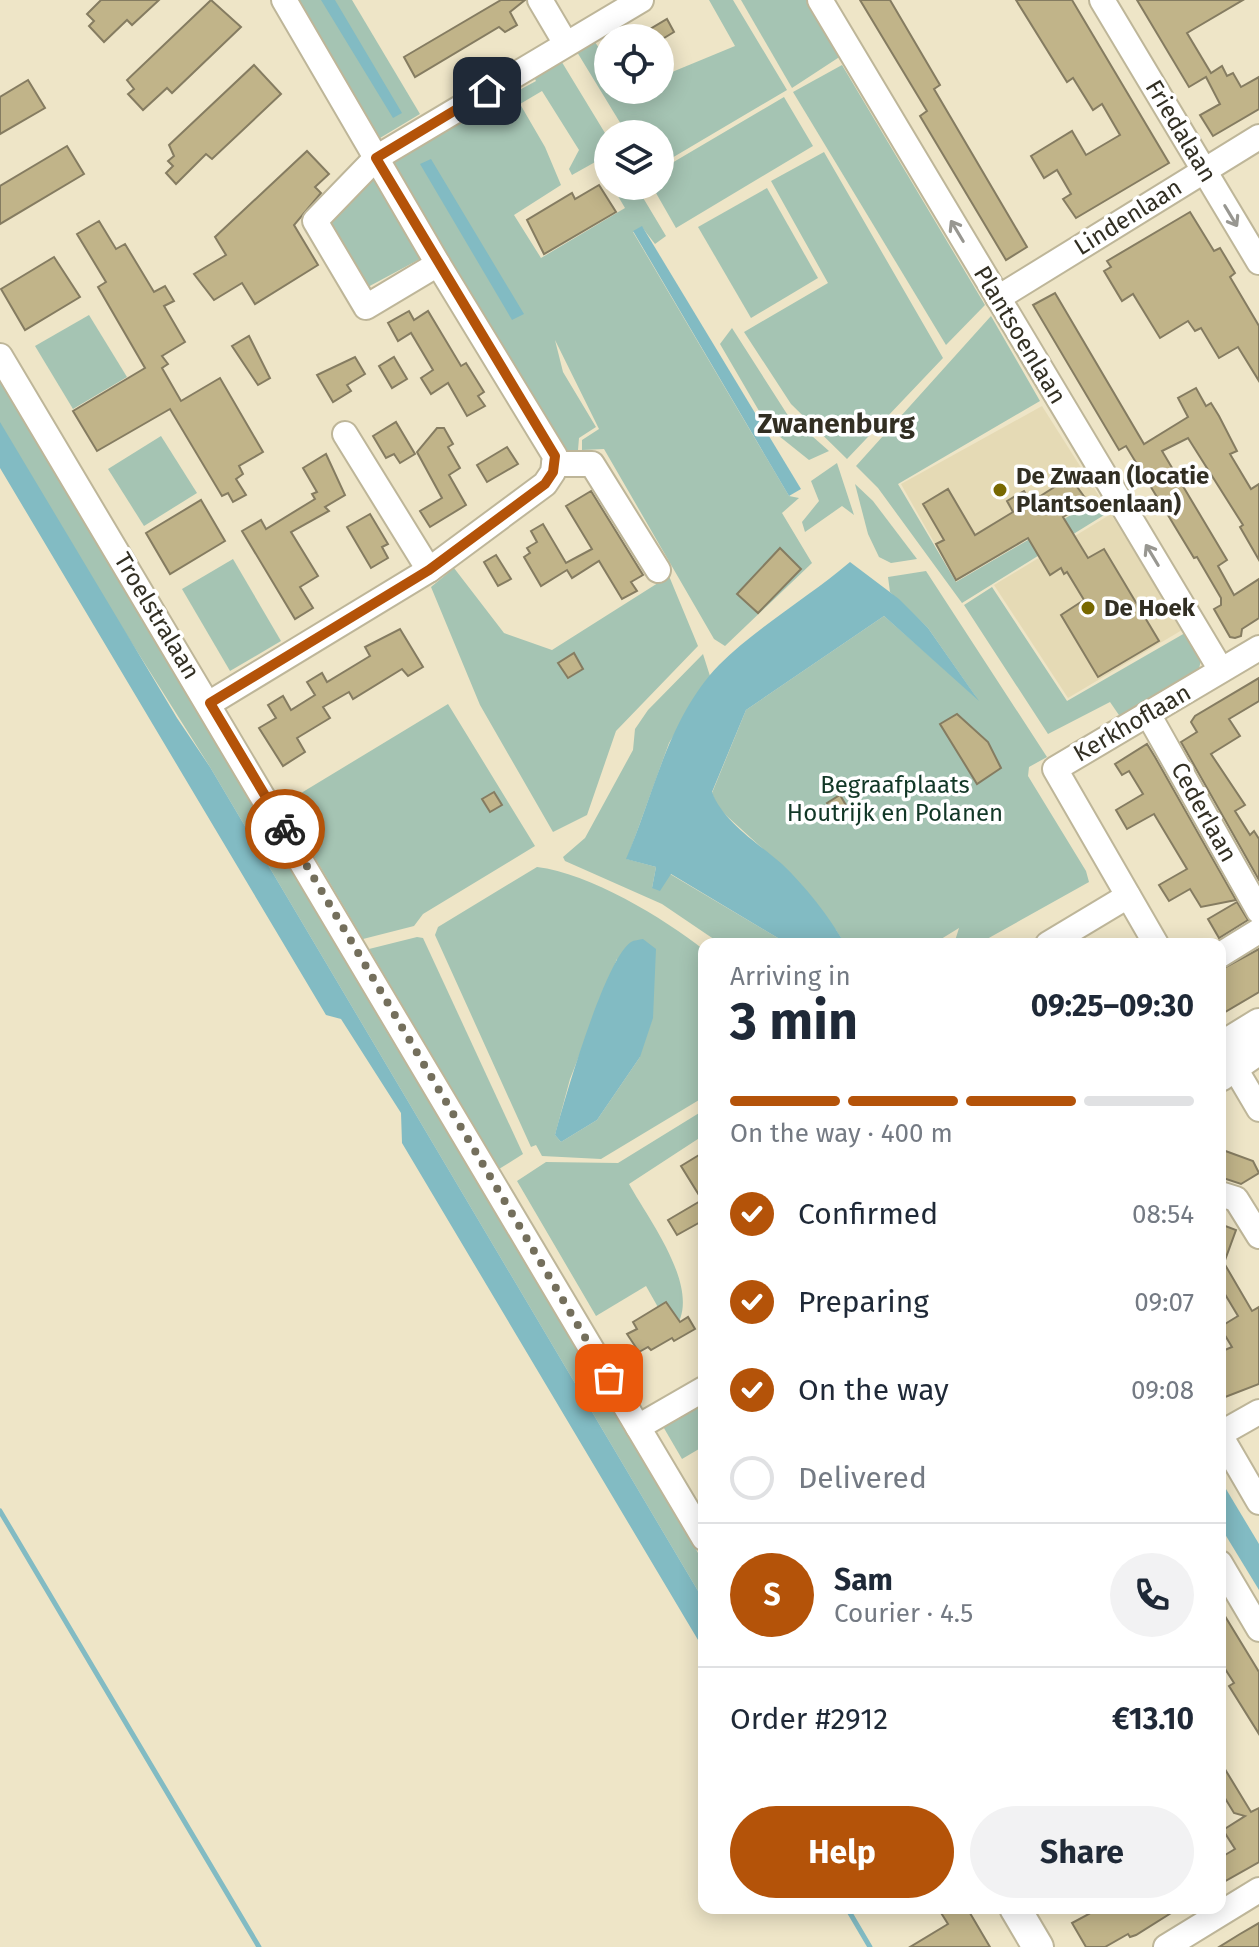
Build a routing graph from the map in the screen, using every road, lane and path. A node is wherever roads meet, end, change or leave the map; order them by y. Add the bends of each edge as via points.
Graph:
1 (284, 0) edge
2 (540, 0) edge
3 (641, 0) edge
4 (820, 0) edge
5 (1102, 0) edge
6 (566, 44) junction
7 (1259, 137) edge
8 (376, 158) junction
9 (1204, 170) junction
10 (1259, 262) edge
11 (438, 264) junction
12 (998, 298) junction
13 (0, 356) edge
14 (345, 434) dead end
15 (554, 468) junction
16 (429, 570) junction
17 (658, 570) dead end
18 (1259, 648) edge
19 (1221, 670) junction
20 (210, 703) junction
21 (1148, 714) junction
22 (1128, 896) junction
23 (1259, 911) edge
24 (1259, 931) edge
25 (1058, 938) edge
26 (1152, 938) edge
27 (1226, 951) edge
28 (1259, 1024) edge
29 (1259, 1049) edge
30 (1226, 1057) edge
31 (1226, 1059) edge
32 (1226, 1064) edge
33 (1257, 1100) edge
34 (1226, 1196) edge
35 (1259, 1236) edge
36 (698, 1392) edge
37 (1259, 1412) edge
38 (638, 1427) junction
39 (1226, 1431) edge
40 (1226, 1444) edge
41 (1259, 1502) edge
42 (698, 1528) edge
43 (1226, 1573) edge
44 (1259, 1629) edge
45 (1259, 1890) edge
46 (1226, 1910) edge
47 (1019, 1914) edge
48 (1220, 1914) edge
49 (1038, 1947) edge
50 (1166, 1947) edge

1 - 8 street
2 - 6 street
3 - 6 street
12 -> 4 street, Plantsoenlaan
5 - 9 street, Friedalaan
6 - 8 street
7 - 9 street, Lindenlaan
8 - 11 street
8 - 11 street via 315,221 366,307
9 -> 10 street, Friedalaan
9 - 12 street, Lindenlaan
11 - 15 street via 555,456
19 -> 12 street, Plantsoenlaan
13 - 20 street, Troelstralaan
14 - 16 street
15 - 16 street via 545,484
15 - 17 street via 592,464
16 - 20 street
18 - 19 street, Kerkhoflaan
19 - 21 street, Kerkhoflaan
20 - 38 street, Troelstralaan
21 - 22 street, Kerkhoflaan via 1055,769
21 - 23 street, Cederlaan
22 - 25 street
22 - 26 street, Kerkhoflaan
24 - 27 street
28 - 30 main road
29 - 31 main road
32 - 33 street
34 - 35 street via 1236,1199
36 - 38 street
37 - 39 street
38 - 42 street, Troelstralaan
40 - 41 street
43 - 44 street
45 - 46 street
47 - 49 main road
48 - 50 street

